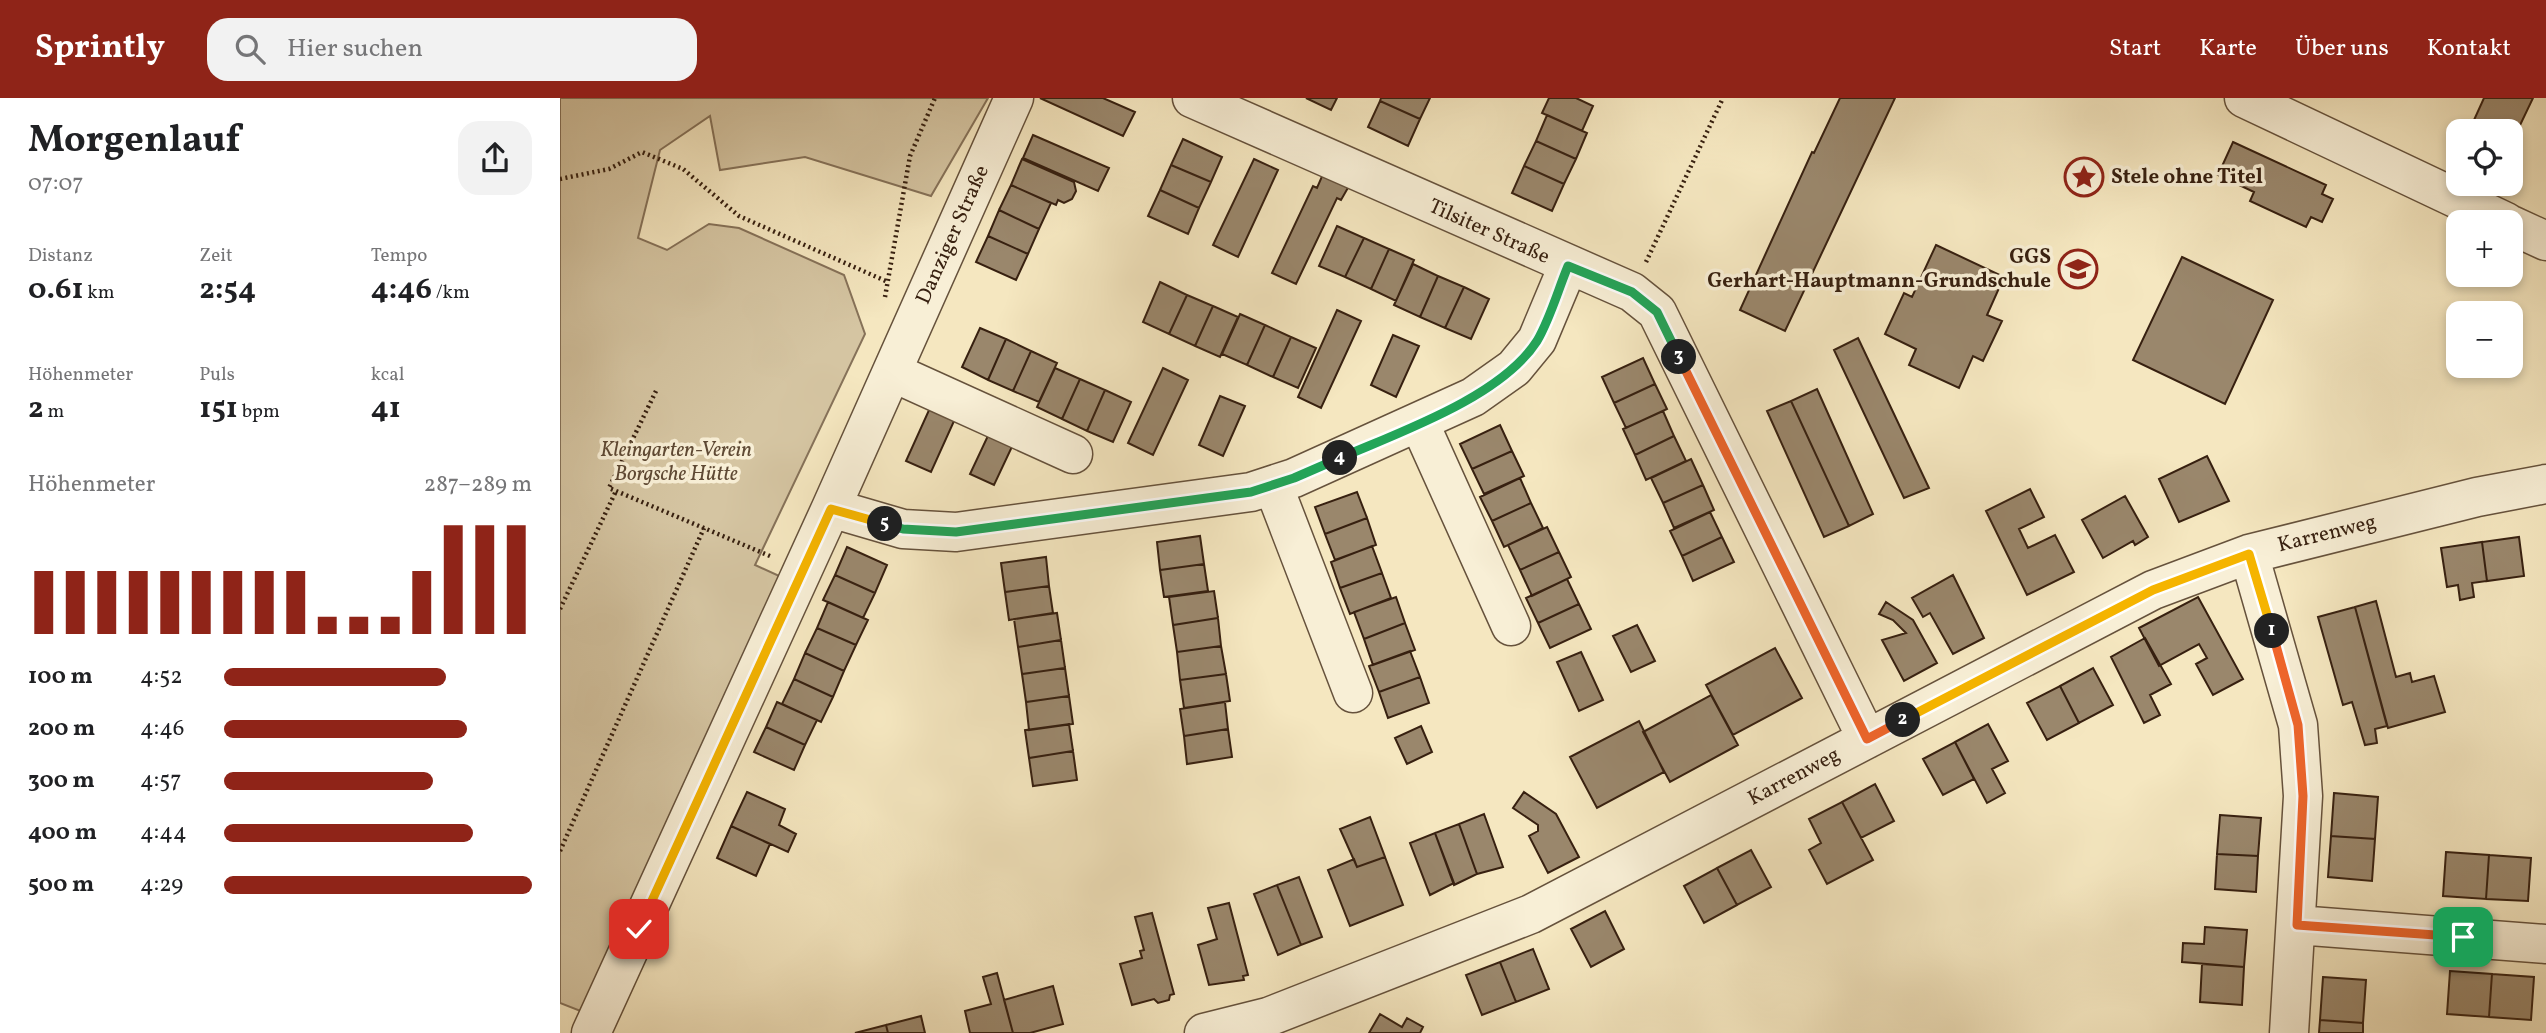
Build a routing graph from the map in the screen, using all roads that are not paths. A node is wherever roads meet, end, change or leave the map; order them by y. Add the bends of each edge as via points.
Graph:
1 (1014, 98) edge
2 (1192, 98) edge
3 (2245, 98) edge
4 (2481, 210) edge
5 (2523, 230) edge
6 (2546, 241) edge
7 (1568, 266) junction
8 (892, 372) junction
9 (1419, 422) junction
10 (1073, 454) dead end
11 (2546, 484) edge
12 (1273, 485) junction
13 (831, 509) junction
14 (2249, 554) junction
15 (1511, 626) dead end
16 (1353, 693) dead end
17 (1867, 739) junction
18 (2297, 925) junction
19 (2546, 944) edge
20 (1276, 1025) edge
21 (591, 1033) edge
22 (1204, 1033) edge
23 (2288, 1033) edge

1 - 8 street, Danziger Straße
2 - 7 street, Tilsiter Straße
3 - 4 street
5 - 6 street
7 - 9 street via 1537,340 1514,368 1474,397
7 - 17 street, Tilsiter Straße via 1632,292 1657,312
8 - 10 street
8 - 13 street, Danziger Straße
9 - 12 street
9 - 15 street
11 - 14 street, Karrenweg
12 - 13 street via 1251,492 956,532 903,529
12 - 16 street
13 - 21 street, Danziger Straße
14 - 17 street, Karrenweg via 2153,590
14 - 18 street via 2298,725 2303,796
17 - 20 street, Karrenweg via 1531,914
18 - 19 street
18 - 23 street
20 - 22 street, Karrenweg

